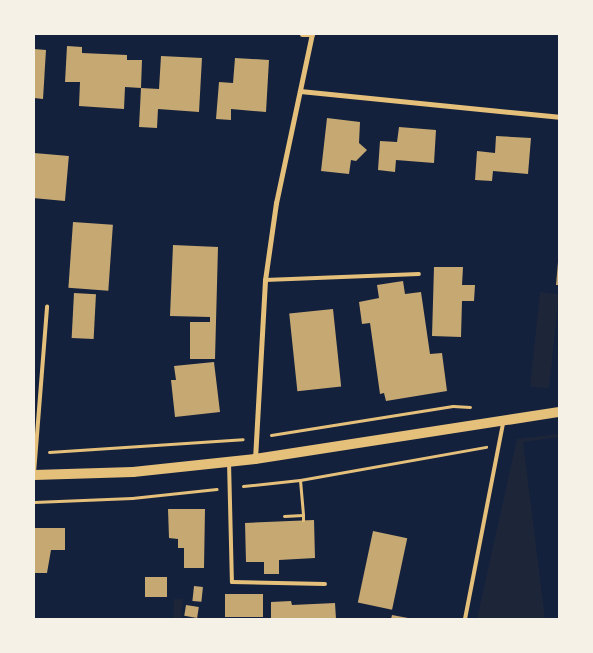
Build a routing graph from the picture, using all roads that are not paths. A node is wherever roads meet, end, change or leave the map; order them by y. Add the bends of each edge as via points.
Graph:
1 (302, 34) edge
2 (312, 34) edge
3 (300, 91) junction
4 (559, 117) edge
5 (419, 274) dead end
6 (265, 280) junction
7 (47, 307) dead end
8 (559, 412) edge
9 (503, 422) junction
10 (255, 459) junction
11 (230, 460) junction
12 (34, 475) edge
13 (325, 584) dead end
14 (465, 619) edge

1 - 2 street
2 - 3 street
3 - 4 street
3 - 6 street via 276,203
5 - 6 lane
6 - 10 street
7 - 12 lane
8 - 9 main road
9 - 10 main road
9 - 14 lane
10 - 11 main road
11 - 12 main road via 134,472
11 - 13 lane via 232,582

